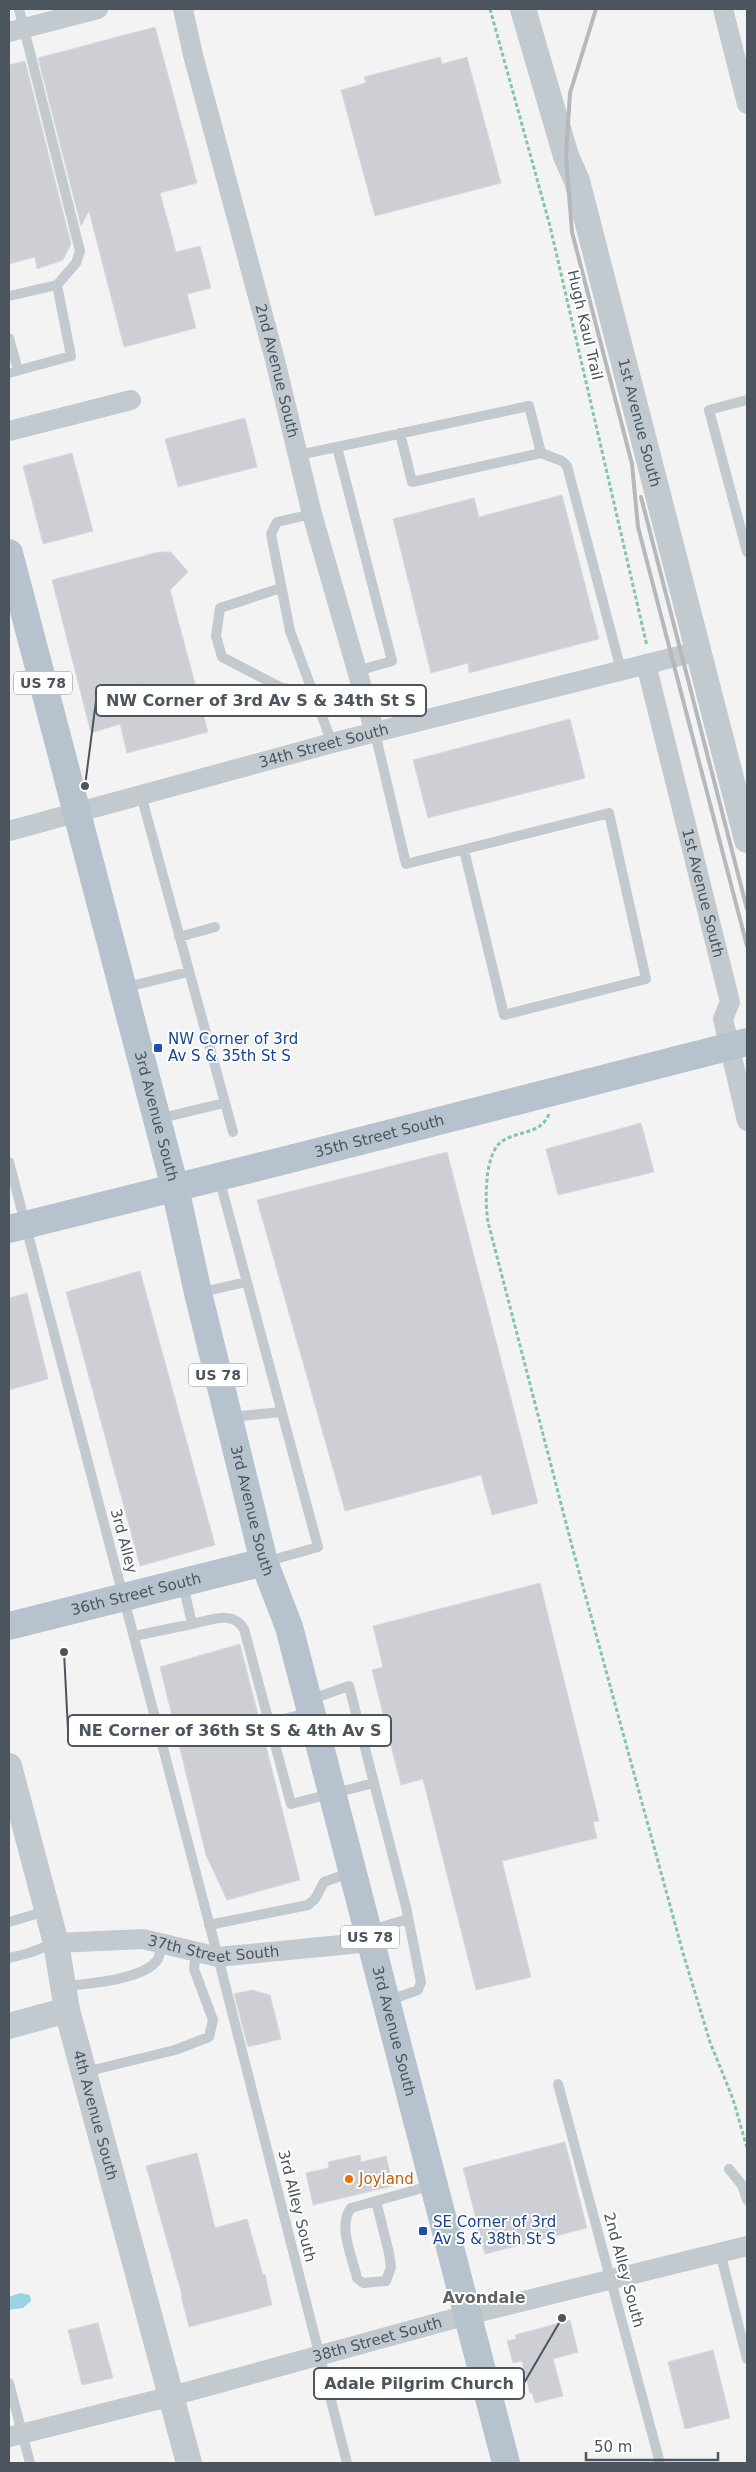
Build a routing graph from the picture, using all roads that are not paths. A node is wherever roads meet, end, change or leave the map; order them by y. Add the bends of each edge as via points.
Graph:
1 (19, 9) edge
2 (98, 9) edge
3 (183, 9) edge
4 (523, 9) edge
5 (723, 9) edge
6 (16, 30) edge
7 (747, 104) edge
8 (57, 285) junction
9 (9, 296) edge
10 (9, 338) edge
11 (14, 371) edge
12 (131, 400) dead end
13 (747, 400) edge
14 (9, 431) edge
15 (400, 434) junction
16 (337, 447) junction
17 (540, 453) junction
18 (298, 455) junction
19 (312, 514) junction
20 (747, 552) edge
21 (9, 554) edge
22 (281, 588) junction
23 (698, 651) junction
24 (647, 656) junction
25 (621, 670) junction
26 (357, 671) junction
27 (313, 695) junction
28 (375, 733) junction
29 (332, 743) junction
30 (140, 795) junction
31 (76, 812) junction
32 (9, 831) edge
33 (747, 840) edge
34 (464, 850) junction
35 (215, 927) dead end
36 (179, 937) junction
37 (188, 972) junction
38 (122, 988) junction
39 (741, 1041) edge
40 (224, 1103) junction
41 (157, 1119) junction
42 (747, 1121) edge
43 (233, 1132) dead end
44 (9, 1162) edge
45 (219, 1177) junction
46 (175, 1188) junction
47 (17, 1227) edge
48 (246, 1282) junction
49 (198, 1293) junction
50 (281, 1412) junction
51 (228, 1417) junction
52 (264, 1562) junction
53 (182, 1583) junction
54 (124, 1598) junction
55 (192, 1624) junction
56 (9, 1626) edge
57 (134, 1636) junction
58 (309, 1706) junction
59 (270, 1723) junction
60 (9, 1766) edge
61 (374, 1783) junction
62 (333, 1794) junction
63 (13, 1797) edge
64 (353, 1872) junction
65 (47, 1911) junction
66 (408, 1919) junction
67 (9, 1922) edge
68 (210, 1926) junction
69 (370, 1936) junction
70 (56, 1943) junction
71 (161, 1944) junction
72 (196, 1952) junction
73 (218, 1957) junction
74 (9, 1958) edge
75 (65, 1998) junction
76 (386, 2001) junction
77 (9, 2026) edge
78 (84, 2072) junction
79 (558, 2084) dead end
80 (729, 2169) dead end
81 (434, 2185) junction
82 (747, 2200) edge
83 (376, 2201) junction
84 (747, 2246) edge
85 (720, 2252) junction
86 (612, 2280) junction
87 (468, 2315) junction
88 (320, 2356) junction
89 (747, 2359) edge
90 (9, 2383) edge
91 (172, 2396) junction
92 (16, 2435) edge
93 (30, 2463) edge
94 (189, 2463) edge
95 (347, 2463) edge
96 (506, 2463) edge
97 (660, 2463) edge

1 - 6 lane
2 - 6 street
3 - 18 street, 2nd Avenue South
4 - 23 street, 1st Avenue South via 566,156 577,181
5 - 7 street
6 - 8 lane via 80,251 76,263
8 - 9 lane
8 - 11 lane via 71,356
10 - 11 lane
12 - 14 street
13 - 20 lane via 709,410
15 - 16 lane
15 - 17 lane via 529,406
15 - 17 lane via 412,482
16 - 18 lane
16 - 26 lane via 392,661
17 - 25 lane via 567,466
18 - 19 street, 2nd Avenue South
19 - 22 lane via 276,522 271,534
19 - 26 street, 2nd Avenue South
21 - 31 main road, 3rd Avenue South / US 78
22 - 27 lane via 290,631
22 - 27 lane via 220,608 216,636 222,658 280,687
23 - 24 street, 34th Street South
23 - 33 street, 1st Avenue South
24 - 25 street, 34th Street South
24 - 39 street, 1st Avenue South via 730,1002 723,1019
25 - 28 street, 34th Street South
26 - 28 street, 2nd Avenue South
27 - 29 lane
28 - 29 street, 34th Street South
28 - 34 lane via 406,864
29 - 30 street, 34th Street South
30 - 31 street, 34th Street South
30 - 36 lane
31 - 32 street, 34th Street South
31 - 38 main road, 3rd Avenue South / US 78
34 - 34 lane via 609,813 646,979 504,1015
35 - 36 lane
36 - 37 lane
37 - 38 lane
37 - 40 lane
38 - 41 main road, 3rd Avenue South / US 78
39 - 42 street, 1st Avenue South
39 - 45 main road, 35th Street South, bridge
40 - 41 lane
40 - 43 lane
41 - 46 main road, 3rd Avenue South / US 78
44 - 47 lane, 3rd Alley
45 - 46 main road, 35th Street South
45 - 48 lane
46 - 47 main road, 35th Street South
46 - 49 main road, 3rd Avenue South / US 78
47 - 54 lane, 3rd Alley
48 - 49 lane
48 - 50 lane
49 - 51 main road, 3rd Avenue South / US 78
50 - 51 lane
50 - 52 lane via 318,1547
51 - 52 main road, 3rd Avenue South / US 78
52 - 53 main road, 36th Street South
52 - 58 main road, 3rd Avenue South / US 78 via 289,1628
53 - 54 main road, 36th Street South
53 - 55 lane
54 - 56 main road, 36th Street South
54 - 57 lane, 3rd Alley
55 - 57 lane
55 - 59 lane via 230,1617 239,1621
57 - 68 lane, 3rd Alley
58 - 59 lane
58 - 61 lane via 348,1686
58 - 62 main road, 3rd Avenue South / US 78
59 - 62 lane via 291,1804
60 - 63 street, 4th Avenue South
61 - 62 lane
61 - 66 lane
62 - 64 main road, 3rd Avenue South / US 78
63 - 65 street, 4th Avenue South
64 - 68 lane via 324,1882 308,1905
64 - 69 main road, 3rd Avenue South / US 78
65 - 67 lane
65 - 70 street, 4th Avenue South
66 - 69 lane
66 - 76 lane via 421,1982 418,1990
68 - 73 lane, 3rd Alley
69 - 73 street, 37th Street South
69 - 76 main road, 3rd Avenue South / US 78
70 - 71 street, 37th Street South via 143,1939
70 - 74 lane
70 - 75 street, 4th Avenue South
71 - 72 street, 37th Street South
71 - 75 lane via 158,1958 146,1969
72 - 73 street, 37th Street South
72 - 78 lane via 194,1969 213,2020 209,2037 175,2050
73 - 88 lane, 3rd Alley South
75 - 77 street
75 - 78 street, 4th Avenue South
76 - 81 main road, 3rd Avenue South / US 78
78 - 91 street, 4th Avenue South
79 - 86 lane, 2nd Alley South
80 - 82 lane via 742,2185
81 - 83 lane
81 - 87 main road, 3rd Avenue South / US 78
83 - 83 lane via 351,2208 346,2219 357,2278 363,2283 386,2281 391,2267
84 - 85 street, 38th Street South
85 - 86 street, 38th Street South
85 - 89 lane
86 - 87 street, 38th Street South
86 - 97 lane, 2nd Alley South
87 - 88 street, 38th Street South
87 - 96 main road, 3rd Avenue South / US 78
88 - 91 street, 38th Street South
88 - 95 lane, 3rd Alley South
90 - 92 lane
91 - 92 street, 38th Street South
91 - 94 street, 4th Avenue South
92 - 93 lane

